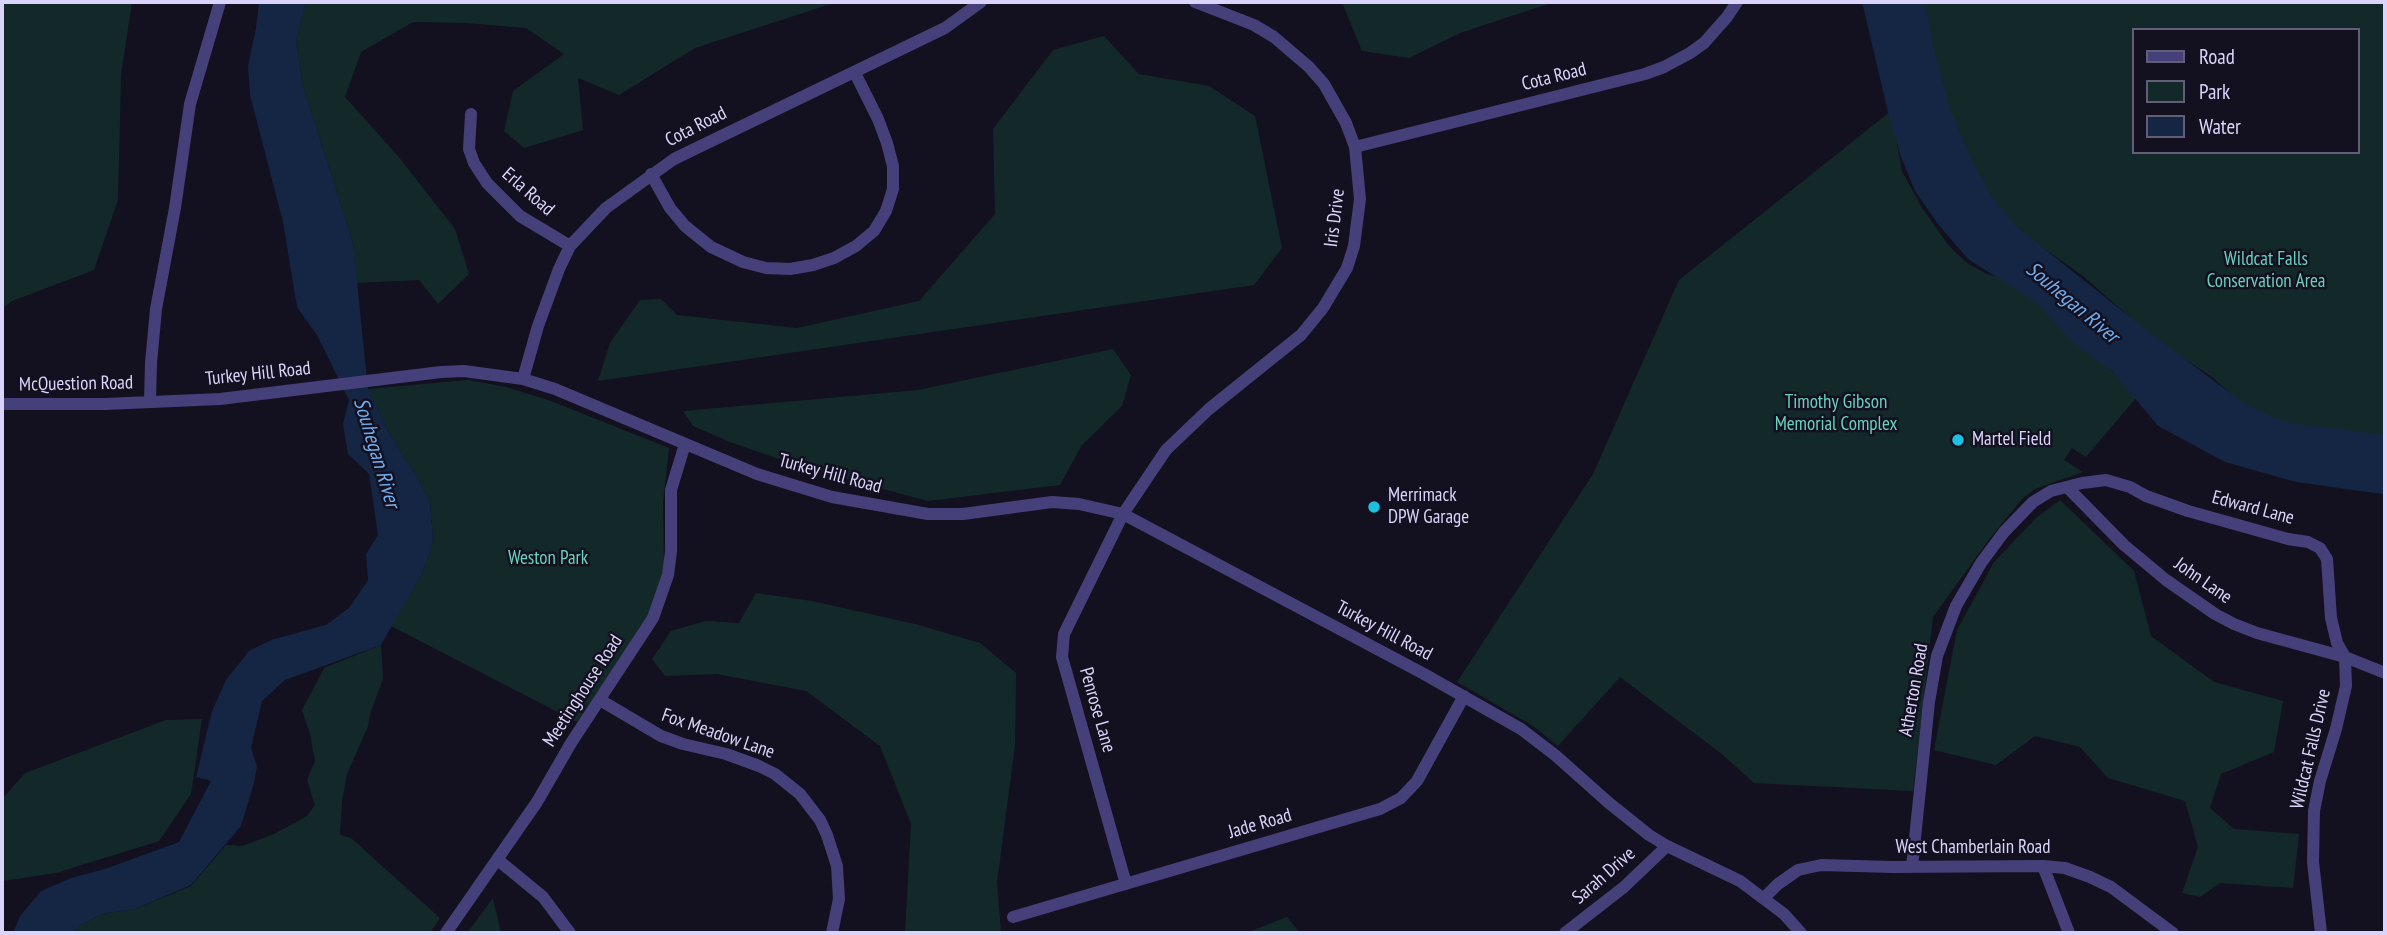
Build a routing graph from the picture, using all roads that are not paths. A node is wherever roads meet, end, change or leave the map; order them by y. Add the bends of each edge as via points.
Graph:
1 (220, 2) edge
2 (981, 2) edge
3 (1195, 2) edge
4 (1737, 2) edge
5 (855, 73) junction
6 (471, 114) dead end
7 (1355, 147) junction
8 (651, 174) junction
9 (570, 246) junction
10 (523, 379) junction
11 (150, 401) junction
12 (2, 404) edge
13 (685, 444) junction
14 (2067, 487) junction
15 (1123, 514) junction
16 (2345, 657) junction
17 (2385, 673) edge
18 (1464, 696) junction
19 (600, 700) junction
20 (1667, 846) junction
21 (498, 860) junction
22 (2043, 866) junction
23 (1913, 867) junction
24 (1126, 884) junction
25 (1764, 898) junction
26 (1013, 917) dead end
27 (446, 933) edge
28 (570, 933) edge
29 (832, 933) edge
30 (1565, 933) edge
31 (1801, 933) edge
32 (2069, 933) edge
33 (2174, 933) edge
34 (2321, 933) edge

1 - 11 street via 190,104 156,309
2 - 5 street, Cota Road via 945,28
3 - 7 street, Iris Drive via 1254,25 1293,51 1336,103
4 - 7 street, Cota Road via 1704,43 1664,67
5 - 8 street, Cota Road via 702,144
5 - 8 street via 887,143 892,189 874,231 834,258 790,269 743,262 711,247 685,226
6 - 9 street, Erla Road via 469,149 487,183 520,216
7 - 15 street, Iris Drive via 1360,199 1357,223 1347,268 1336,289 1301,335 1166,450
8 - 9 street, Cota Road via 606,208
9 - 10 street, Cota Road
10 - 11 street, Turkey Hill Road via 464,372 220,399
10 - 13 street, Turkey Hill Road
11 - 12 street, McQuestion Road
13 - 15 street, Turkey Hill Road via 757,474 884,508 963,513 1052,502
13 - 19 street, Meetinghouse Road via 671,490 670,564 662,596 647,628
14 - 16 street, John Lane via 2124,545 2216,614 2257,633
14 - 16 street, Edward Lane via 2092,481 2118,482 2188,511 2320,548 2330,576 2331,618
14 - 23 street, Atherton Road via 2033,502 2004,532 1969,582 1944,632 1929,702
15 - 18 street, Turkey Hill Road
15 - 24 street, Penrose Lane via 1064,634 1062,657
16 - 17 street, John Lane
16 - 34 street, Wildcat Falls Drive via 2346,686 2314,811 2313,862
18 - 20 street, Turkey Hill Road via 1528,735 1630,821
18 - 24 street, Jade Road via 1424,771 1401,798 1380,809
19 - 21 street, Meetinghouse Road
19 - 29 street, Fox Meadow Lane via 660,736 759,766 800,794 820,820 837,866 839,898
20 - 25 street, Turkey Hill Road
20 - 30 street, Sarah Drive
21 - 27 street, Meetinghouse Road
21 - 28 street via 543,897
22 - 23 street, West Chamberlain Road
22 - 32 street
22 - 33 street, West Chamberlain Road via 2065,868 2110,887
23 - 25 street, West Chamberlain Road via 1810,867 1787,877
24 - 26 street, Jade Road
25 - 31 street, Turkey Hill Road

